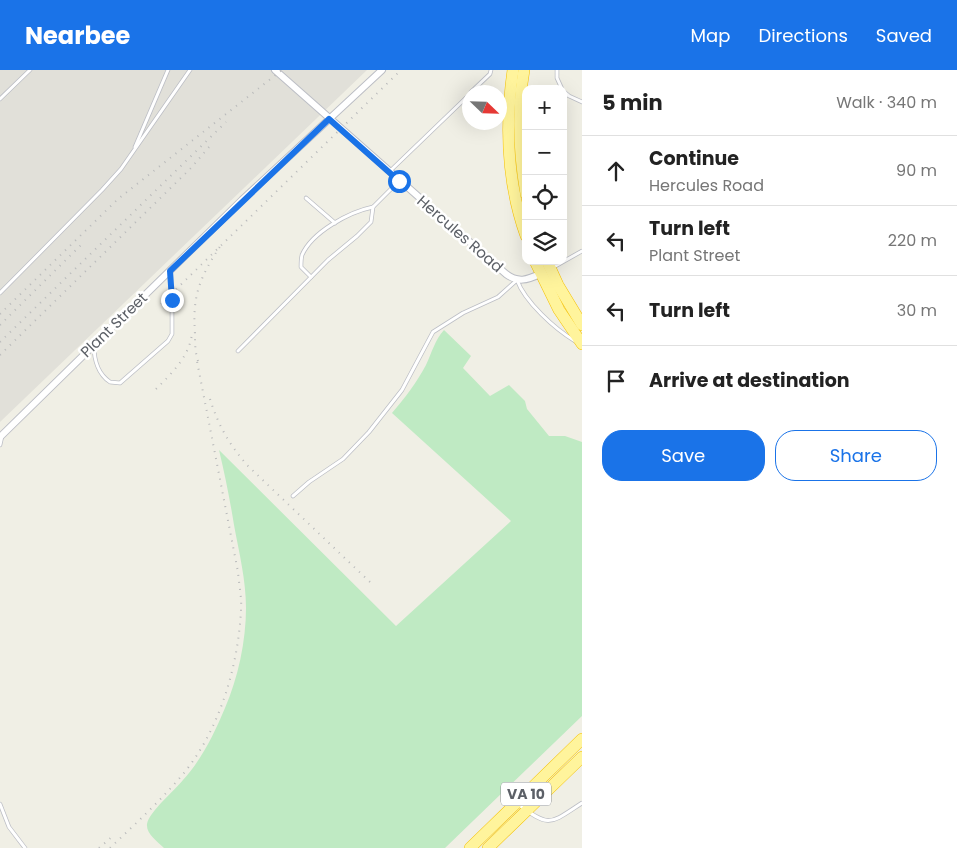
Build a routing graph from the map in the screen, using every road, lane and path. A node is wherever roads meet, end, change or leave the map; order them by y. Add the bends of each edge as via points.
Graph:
1 (30, 70) edge
2 (168, 70) edge
3 (190, 70) edge
4 (275, 70) edge
5 (382, 70) edge
6 (491, 70) edge
7 (513, 70) edge
8 (524, 70) edge
9 (557, 70) edge
10 (478, 85) edge
11 (560, 85) edge
12 (567, 95) edge
13 (0, 99) edge
14 (462, 101) edge
15 (582, 102) edge
16 (329, 119) junction
17 (131, 156) junction
18 (389, 172) junction
19 (524, 175) edge
20 (399, 181) junction
21 (306, 198) dead end
22 (373, 207) junction
23 (335, 223) junction
24 (522, 223) edge
25 (582, 251) edge
26 (546, 268) edge
27 (170, 271) junction
28 (310, 277) junction
29 (517, 280) junction
30 (0, 293) edge
31 (582, 325) edge
32 (94, 344) junction
33 (582, 345) edge
34 (238, 352) dead end
35 (1, 436) edge
36 (0, 445) edge
37 (293, 496) dead end
38 (582, 739) edge
39 (582, 757) edge
40 (517, 803) junction
41 (582, 803) edge
42 (0, 804) edge
43 (527, 810) junction
44 (26, 848) edge
45 (470, 848) edge
46 (488, 848) edge

1 - 13 lane
2 - 17 lane
3 - 17 lane
4 - 16 street, Hercules Road
5 - 16 street, Plant Street
6 - 10 lane
7 - 24 highway via 509,106 510,157
8 - 19 highway via 520,116
9 - 11 lane
12 - 15 lane
14 - 18 lane
16 - 18 street, Hercules Road
16 - 27 street, Plant Street
17 - 30 lane via 102,190
18 - 20 street, Hercules Road
20 - 22 lane
20 - 29 street, Hercules Road
21 - 23 lane
22 - 23 lane via 358,210
22 - 28 lane via 371,222
23 - 28 lane via 314,239 302,256 301,267
25 - 26 lane
26 - 29 street, Hercules Road via 529,280
26 - 31 highway
26 - 33 highway via 559,310
27 - 32 street, Plant Street
27 - 32 lane via 173,329 168,342 120,383 110,382 100,370
28 - 34 lane
29 - 33 lane via 527,299 557,328
29 - 37 lane via 498,297 463,312 433,332 402,390 369,432 342,459
32 - 35 street, Plant Street
35 - 36 lane
38 - 40 highway, VA 10
39 - 43 highway, VA 10
40 - 43 lane
40 - 45 highway, VA 10
41 - 43 lane via 552,821 541,820
42 - 44 lane via 8,827
43 - 46 highway, VA 10

